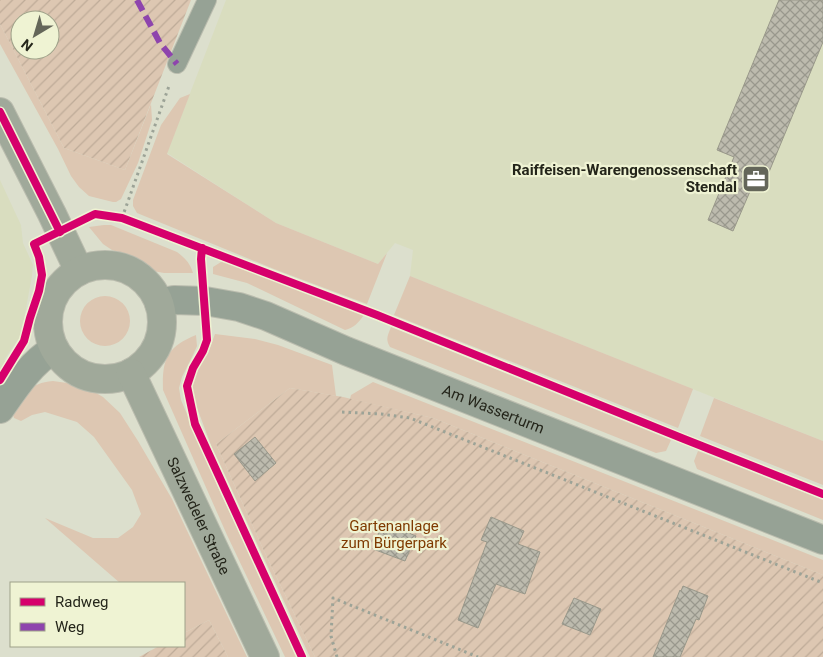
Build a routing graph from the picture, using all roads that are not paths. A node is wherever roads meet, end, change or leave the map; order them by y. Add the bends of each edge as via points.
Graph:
1 (207, 0) edge
2 (177, 64) road end
3 (0, 112) edge
4 (79, 271) junction
5 (159, 303) junction
6 (54, 349) junction
7 (131, 373) junction
8 (0, 409) edge
9 (823, 540) edge
10 (265, 657) edge

1 - 2 lane
3 - 4 main road
4 - 5 main road via 92,266 120,267 144,280
4 - 6 main road via 59,287 50,305 47,324
5 - 7 main road via 162,330 158,343 143,365
5 - 9 street, Am Wasserturm via 204,301 266,316
6 - 7 main road via 74,370 88,376 103,380
6 - 8 street via 30,368
7 - 10 main road, Salzwedeler Straße

